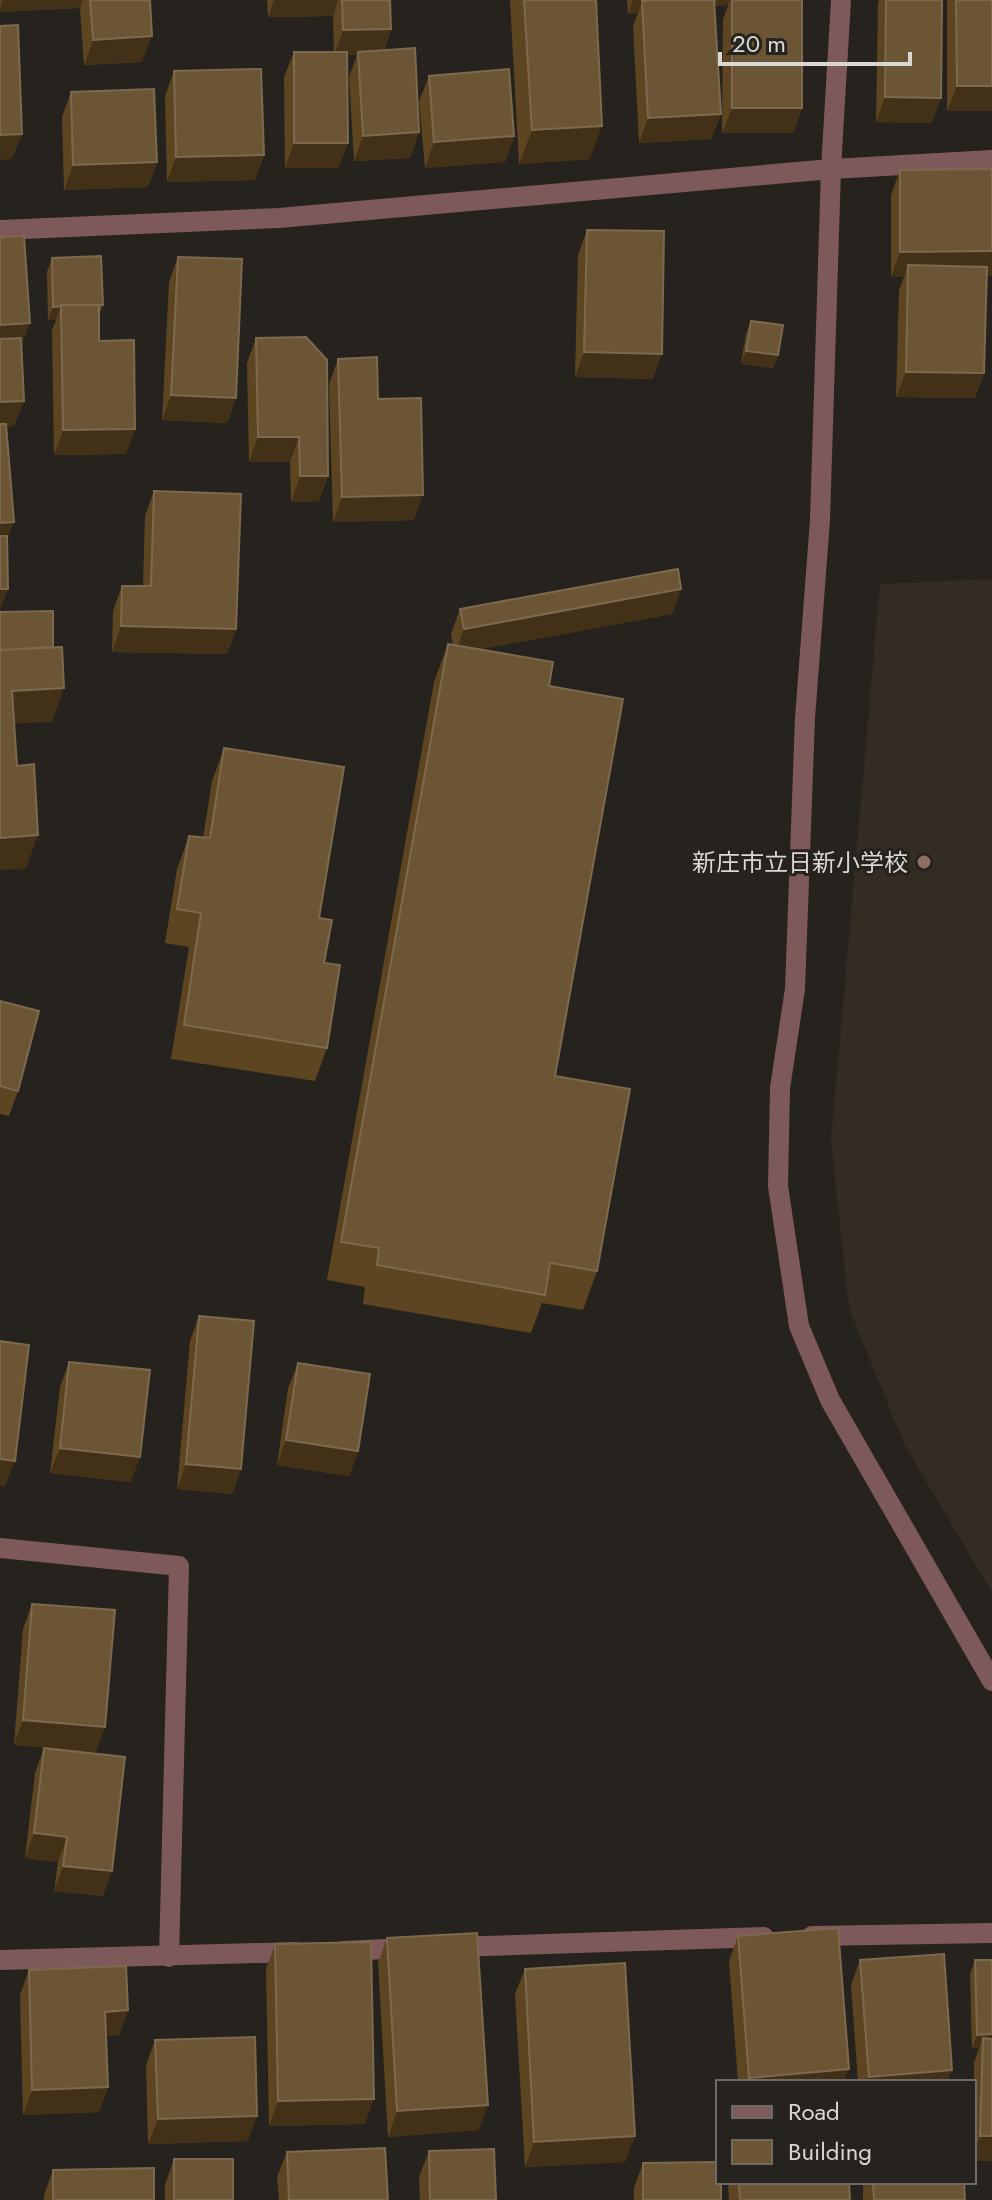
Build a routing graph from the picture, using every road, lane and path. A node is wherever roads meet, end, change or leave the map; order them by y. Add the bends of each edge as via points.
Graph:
1 (841, 0) edge
2 (992, 160) edge
3 (831, 169) junction
4 (0, 230) edge
5 (0, 1548) edge
6 (992, 1681) edge
7 (992, 1933) edge
8 (169, 1957) junction
9 (0, 1960) edge

1 - 3 street
2 - 3 street
3 - 4 street via 279,218
3 - 6 street via 820,520 805,718 795,989 780,1088 778,1186 799,1326 825,1388
5 - 8 street via 179,1566
7 - 8 street
8 - 9 street

